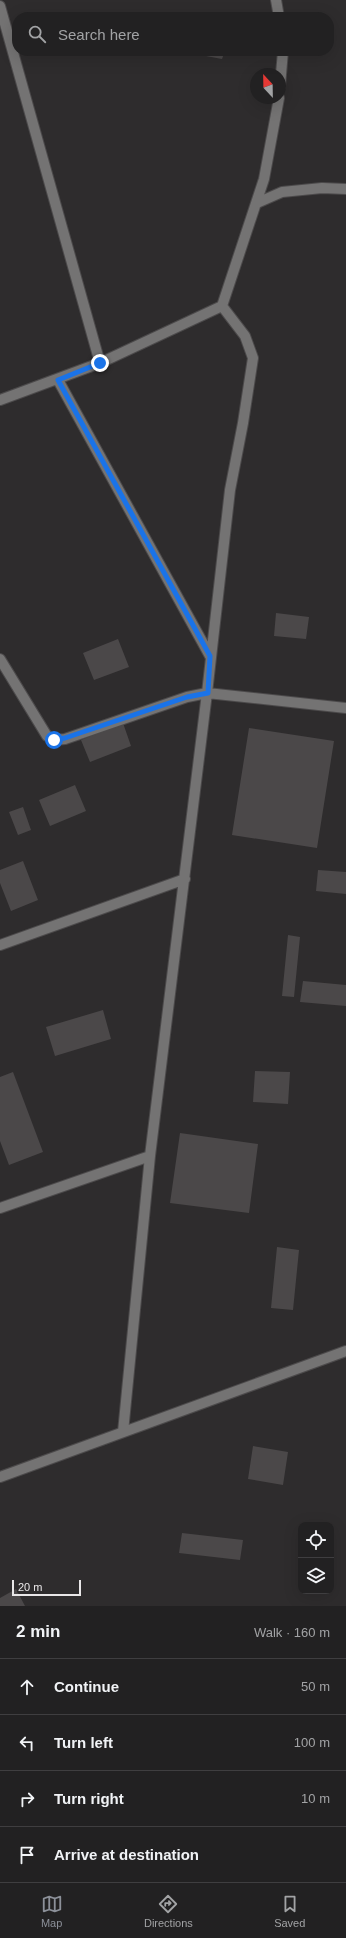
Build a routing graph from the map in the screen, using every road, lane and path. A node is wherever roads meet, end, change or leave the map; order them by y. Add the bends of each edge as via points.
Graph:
1 (276, 0) edge
2 (0, 6) edge
3 (278, 12) edge
4 (12, 49) edge
5 (14, 56) edge
6 (283, 56) edge
7 (282, 68) edge
8 (278, 104) edge
9 (346, 189) edge
10 (257, 204) junction
11 (222, 306) junction
12 (100, 363) junction
13 (58, 380) junction
14 (0, 400) edge
15 (210, 656) junction
16 (0, 659) edge
17 (208, 693) junction
18 (346, 708) edge
19 (184, 879) junction
20 (0, 945) edge
21 (150, 1156) junction
22 (0, 1208) edge
23 (346, 1351) edge
24 (123, 1432) junction
25 (0, 1477) edge

1 - 3 street
2 - 4 street
5 - 12 street
6 - 7 street
8 - 10 street
9 - 10 street via 322,188 282,192
10 - 11 street
11 - 12 street
11 - 15 street via 245,336 253,358 230,490
12 - 13 street
13 - 14 street
13 - 15 street
15 - 17 street
16 - 17 street via 48,736 54,740 187,697
17 - 18 street
17 - 19 street
19 - 20 street
19 - 21 street
21 - 22 street
21 - 24 street
23 - 24 street
24 - 25 street

